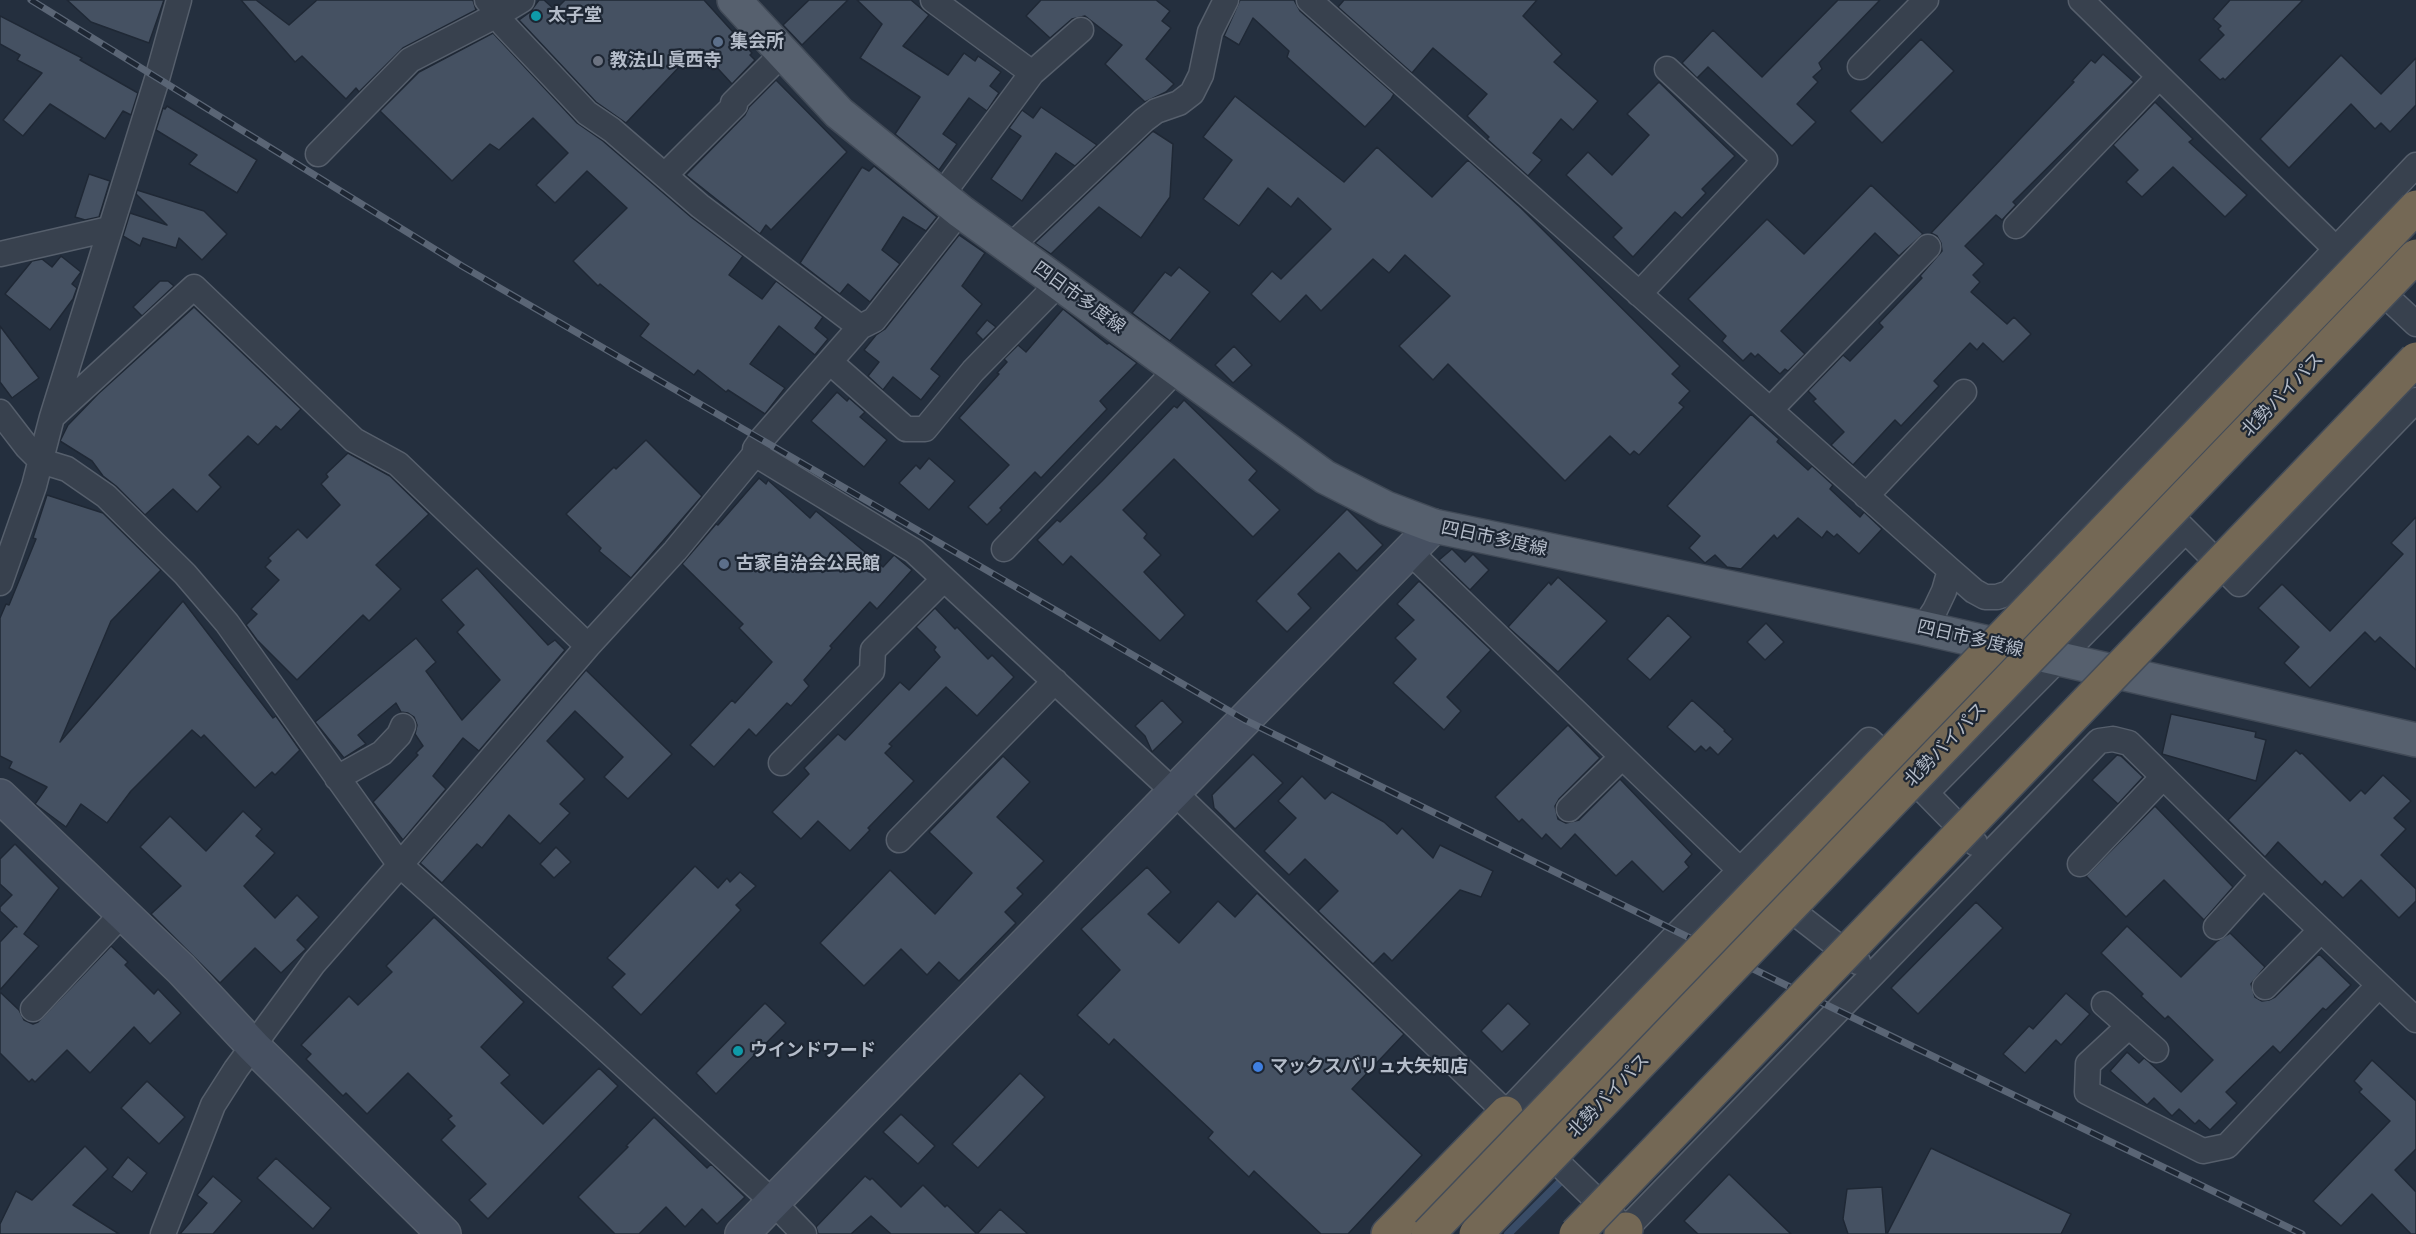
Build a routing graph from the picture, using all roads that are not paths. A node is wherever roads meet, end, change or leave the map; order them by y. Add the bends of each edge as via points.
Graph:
1 (179, 0) edge
2 (522, 0) edge
3 (734, 0) edge
4 (933, 0) edge
5 (1226, 0) edge
6 (1309, 0) edge
7 (1926, 0) edge
8 (2081, 0) edge
9 (493, 7) edge
10 (1081, 30) dead end
11 (783, 53) junction
12 (1860, 67) dead end
13 (1667, 69) dead end
14 (1032, 73) junction
15 (2159, 77) junction
16 (318, 154) dead end
17 (2416, 165) edge
18 (665, 175) junction
19 (951, 204) junction
20 (2416, 207) edge
21 (2016, 226) dead end
22 (109, 229) junction
23 (1010, 247) junction
24 (1928, 247) dead end
25 (2337, 250) junction
26 (0, 254) edge
27 (2416, 256) edge
28 (1059, 283) junction
29 (1639, 294) junction
30 (2416, 324) edge
31 (860, 327) junction
32 (2416, 359) edge
33 (830, 362) junction
34 (1177, 369) junction
35 (1964, 392) dead end
36 (2416, 400) edge
37 (1770, 411) junction
38 (0, 412) edge
39 (52, 417) junction
40 (755, 454) junction
41 (41, 461) junction
42 (2126, 471) junction
43 (1866, 496) junction
44 (1434, 526) junction
45 (2185, 531) junction
46 (1004, 549) dead end
47 (1409, 551) junction
48 (1950, 570) junction
49 (944, 579) junction
50 (0, 583) edge
51 (1923, 628) junction
52 (588, 646) junction
53 (2058, 660) junction
54 (1054, 681) junction
55 (403, 726) dead end
56 (2416, 740) edge
57 (1622, 757) junction
58 (781, 763) dead end
59 (2163, 777) junction
60 (337, 778) junction
61 (1173, 791) junction
62 (1926, 793) junction
63 (0, 796) edge
64 (1569, 809) dead end
65 (899, 840) dead end
66 (1987, 855) junction
67 (2080, 864) dead end
68 (400, 865) junction
69 (1741, 871) junction
70 (2263, 875) junction
71 (122, 914) junction
72 (2216, 927) dead end
73 (2321, 930) junction
74 (1872, 973) junction
75 (2379, 985) junction
76 (2265, 987) dead end
77 (2104, 1004) dead end
78 (33, 1009) dead end
79 (2416, 1020) edge
80 (2129, 1026) junction
81 (254, 1047) junction
82 (2156, 1050) dead end
83 (1506, 1113) junction
84 (774, 1203) junction
85 (1626, 1232) edge
86 (163, 1234) edge
87 (444, 1234) edge
88 (742, 1234) edge
89 (804, 1234) edge
90 (1388, 1234) edge
91 (1428, 1234) edge
92 (1476, 1234) edge
93 (1576, 1234) edge

1 - 22 street
2 - 9 street
3 - 11 main road, 四日市多度線
4 - 14 street
5 - 23 street via 1210,32 1201,75 1192,93 1144,120
6 - 29 street
7 - 12 street
8 - 15 street
9 - 16 street via 410,60
9 - 18 street via 504,25 587,113
10 - 14 street
11 - 18 street
11 - 19 main road, 四日市多度線 via 839,113
13 - 29 street via 1765,160
14 - 19 street
15 - 21 street
15 - 25 street
17 - 25 street
18 - 31 street
19 - 23 main road, 四日市多度線
19 - 31 street via 874,320
20 - 91 highway, bridge
22 - 26 street
22 - 39 street
23 - 28 main road, 四日市多度線
24 - 37 street
25 - 30 street
25 - 42 street
27 - 92 highway, 北勢バイパス, bridge
28 - 33 street via 973,371 925,429 906,429
28 - 34 main road, 四日市多度線
29 - 37 street
31 - 33 street
32 - 93 highway, bridge
33 - 40 street via 762,439
34 - 44 main road, 四日市多度線 via 1325,477 1386,508
34 - 46 street
35 - 43 street
36 - 45 street via 2239,584
37 - 43 street
38 - 41 street
39 - 41 street
39 - 52 street via 194,287 354,440 398,464
40 - 49 street via 914,551
40 - 52 street via 675,551
41 - 50 street
41 - 60 street via 67,469 106,496 186,574 227,624
42 - 45 street
42 - 48 street via 2009,593 1985,597
43 - 48 street
44 - 47 street
44 - 51 main road, 四日市多度線
45 - 53 street
47 - 57 street
47 - 61 street
48 - 51 street via 1940,601
49 - 54 street
49 - 58 street via 873,650 872,671
51 - 53 main road, 四日市多度線
52 - 68 street
53 - 56 main road, 四日市多度線
53 - 62 street
54 - 61 street
54 - 65 street
55 - 60 street via 381,753
57 - 64 street
57 - 69 street
59 - 66 street via 2128,743 2099,741
59 - 67 street
59 - 70 street
60 - 68 street
61 - 83 street
61 - 84 street
62 - 66 street
62 - 69 street via 1869,740
63 - 71 street
66 - 74 street
68 - 81 street via 314,963
68 - 84 street
69 - 74 street
69 - 83 street
70 - 72 street
70 - 73 street
71 - 78 street
71 - 81 street via 181,969
73 - 75 street
73 - 76 street
74 - 85 street
75 - 79 street
75 - 80 street via 2227,1146 2203,1150 2087,1092 2088,1064
77 - 80 street
80 - 82 street
81 - 86 street via 213,1105
81 - 87 street
83 - 85 street
83 - 90 highway
84 - 88 street
84 - 89 street

